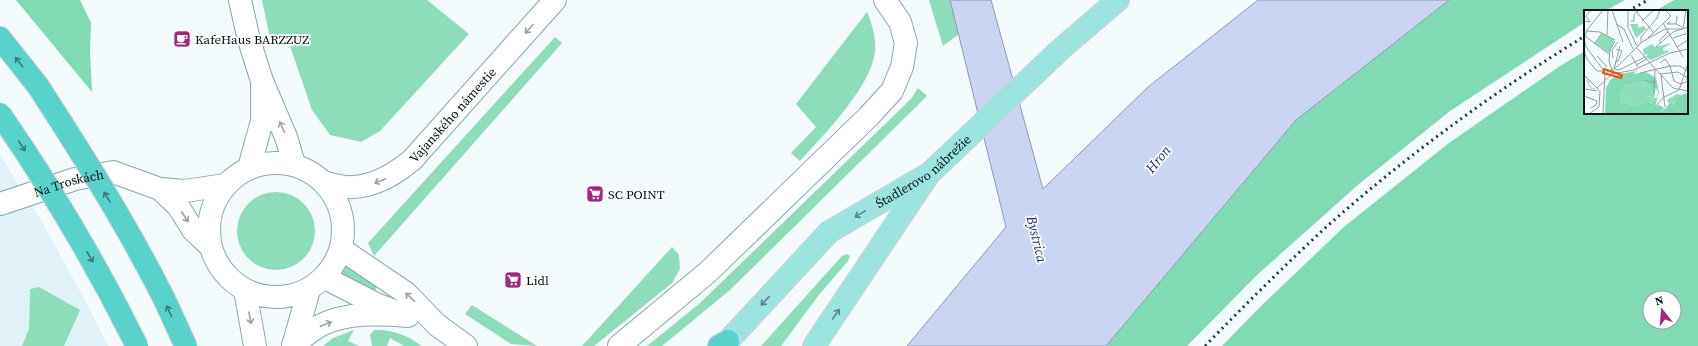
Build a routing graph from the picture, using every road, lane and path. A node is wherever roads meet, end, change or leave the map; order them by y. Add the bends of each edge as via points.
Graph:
1 (240, 0) edge
2 (555, 0) edge
3 (885, 0) edge
4 (1118, 0) edge
5 (0, 38) edge
6 (262, 81) junction
7 (0, 114) edge
8 (294, 164) junction
9 (249, 168) junction
10 (930, 173) junction
11 (326, 183) junction
12 (226, 185) junction
13 (160, 189) junction
14 (0, 204) edge
15 (210, 246) junction
16 (341, 249) junction
17 (317, 284) junction
18 (245, 290) junction
19 (408, 316) junction
20 (437, 325) junction
21 (724, 343) edge
22 (293, 345) edge
23 (137, 346) edge
24 (186, 346) edge
25 (255, 346) edge
26 (466, 346) edge
27 (619, 346) edge
28 (814, 346) edge

1 - 6 street
2 -> 11 street, Vajanského námestie via 412,160 394,175 352,188
3 - 27 street via 900,22 906,43 902,67 892,91 708,272
4 - 10 main road, Štadlerovo nábrežie via 1061,48
24 -> 5 highway, bridge via 158,286 116,210 38,86
8 -> 6 street via 286,137
6 - 9 street via 262,121
7 -> 23 highway, bridge via 76,233
8 - 9 street via 270,162
8 - 11 street
9 - 12 street via 236,175
10 -> 21 main road, Štadlerovo nábrežie via 829,232
28 -> 10 main road
11 - 16 street via 338,203 344,226
12 - 13 street, Na Troskách via 185,191
12 - 15 street via 214,203 208,224
13 - 14 street, Na Troskách via 112,172 75,179
13 -> 15 street, Na Troskách via 178,206 193,230
15 - 18 street via 217,264 229,279
16 - 17 street via 335,264
20 -> 16 street via 406,293
17 - 18 street via 287,297 266,297
17 - 19 street
17 - 22 street
18 -> 25 street
19 - 20 street
22 -> 19 street via 321,325 343,317
20 - 26 street

